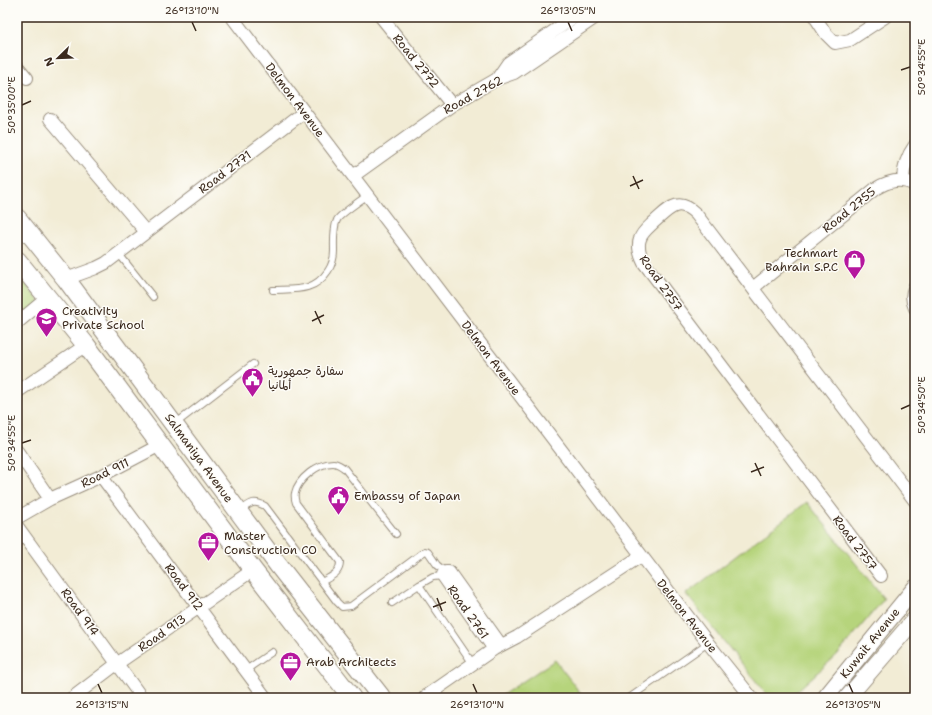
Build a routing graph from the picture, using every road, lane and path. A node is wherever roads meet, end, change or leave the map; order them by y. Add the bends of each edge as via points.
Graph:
1 (232, 17) edge
2 (381, 17) edge
3 (574, 17) edge
4 (596, 17) edge
5 (815, 17) edge
6 (885, 17) edge
7 (17, 66) edge
8 (27, 78) dead end
9 (497, 79) junction
10 (452, 105) junction
11 (304, 112) junction
12 (50, 119) dead end
13 (915, 145) edge
14 (353, 176) junction
15 (902, 180) junction
16 (915, 185) edge
17 (368, 195) junction
18 (17, 218) edge
19 (146, 232) junction
20 (119, 254) junction
21 (17, 260) edge
22 (66, 279) junction
23 (915, 286) edge
24 (753, 288) junction
25 (273, 290) dead end
26 (48, 297) junction
27 (153, 297) dead end
28 (915, 308) edge
29 (17, 323) edge
30 (86, 345) junction
31 (253, 364) dead end
32 (17, 392) edge
33 (174, 424) junction
34 (160, 445) junction
35 (17, 451) edge
36 (101, 476) junction
37 (50, 499) junction
38 (915, 501) edge
39 (239, 512) junction
40 (17, 518) edge
41 (17, 526) edge
42 (396, 534) dead end
43 (641, 556) junction
44 (253, 570) junction
45 (445, 574) junction
46 (881, 576) dead end
47 (322, 582) junction
48 (419, 584) junction
49 (915, 588) edge
50 (392, 603) dead end
51 (198, 607) junction
52 (915, 619) edge
53 (708, 643) junction
54 (498, 647) junction
55 (272, 652) dead end
56 (118, 663) junction
57 (473, 664) junction
58 (246, 670) junction
59 (425, 697) edge
60 (72, 698) edge
61 (142, 698) edge
62 (266, 698) edge
63 (352, 698) edge
64 (382, 698) edge
65 (629, 698) edge
66 (752, 698) edge
67 (825, 698) edge
68 (847, 698) edge

1 - 11 street, Delmon Avenue
2 - 10 street, Road 2772
3 - 9 street via 508,63
4 - 9 street, Road 2762 via 514,73
5 - 6 street via 835,43 850,40
7 - 8 street
9 - 10 street, Road 2762
10 - 14 street, Road 2762
11 - 14 street, Delmon Avenue
11 - 19 street, Road 2771
12 - 19 street
13 - 15 street via 904,165
14 - 17 street, Delmon Avenue
15 - 16 street
15 - 24 street, Road 2755 via 883,183
17 - 25 lane via 338,218 335,224 332,266 324,278 313,286 301,289
17 - 43 street, Delmon Avenue
18 - 22 main road, Salmaniya Avenue
19 - 20 street, Road 2771
20 - 22 street, Road 2771 via 96,268
20 - 27 lane
21 - 26 main road, Salmaniya Avenue
22 - 33 main road, Salmaniya Avenue
23 - 28 street via 912,292
24 - 38 street, Road 2757
24 - 46 street, Road 2757 via 690,208 683,205 669,208 640,239 638,247 644,263
26 - 29 street
26 - 30 main road, Salmaniya Avenue
30 - 32 street
30 - 34 main road, Salmaniya Avenue
31 - 33 lane
33 - 39 main road, Salmaniya Avenue
34 - 36 street, Road 911
34 - 44 main road, Salmaniya Avenue
35 - 37 street
36 - 37 street, Road 911
36 - 51 street, Road 912
37 - 40 street, Road 911
39 - 47 lane via 252,502 265,506
39 - 64 main road, Salmaniya Avenue
41 - 56 street, Road 914
42 - 47 lane via 344,468 334,463 315,469 303,478 294,495 296,503 340,562 339,571
43 - 53 street, Delmon Avenue
43 - 54 street, Road 2761
44 - 51 street, Road 913
44 - 63 main road, Salmaniya Avenue
45 - 47 lane via 425,551 351,606 342,606 337,602
45 - 48 lane
45 - 54 street, Road 2761 via 449,572
48 - 50 lane
48 - 57 lane
49 - 67 main road, Kuwait Avenue
51 - 56 street, Road 913
51 - 58 street, Road 912
52 - 68 main road, Kuwait Avenue
53 - 65 lane
53 - 66 street, Delmon Avenue
54 - 57 street, Road 2761
55 - 58 lane
56 - 60 street, Road 913
56 - 61 street, Road 914
57 - 59 street, Road 2761
58 - 62 street, Road 912

